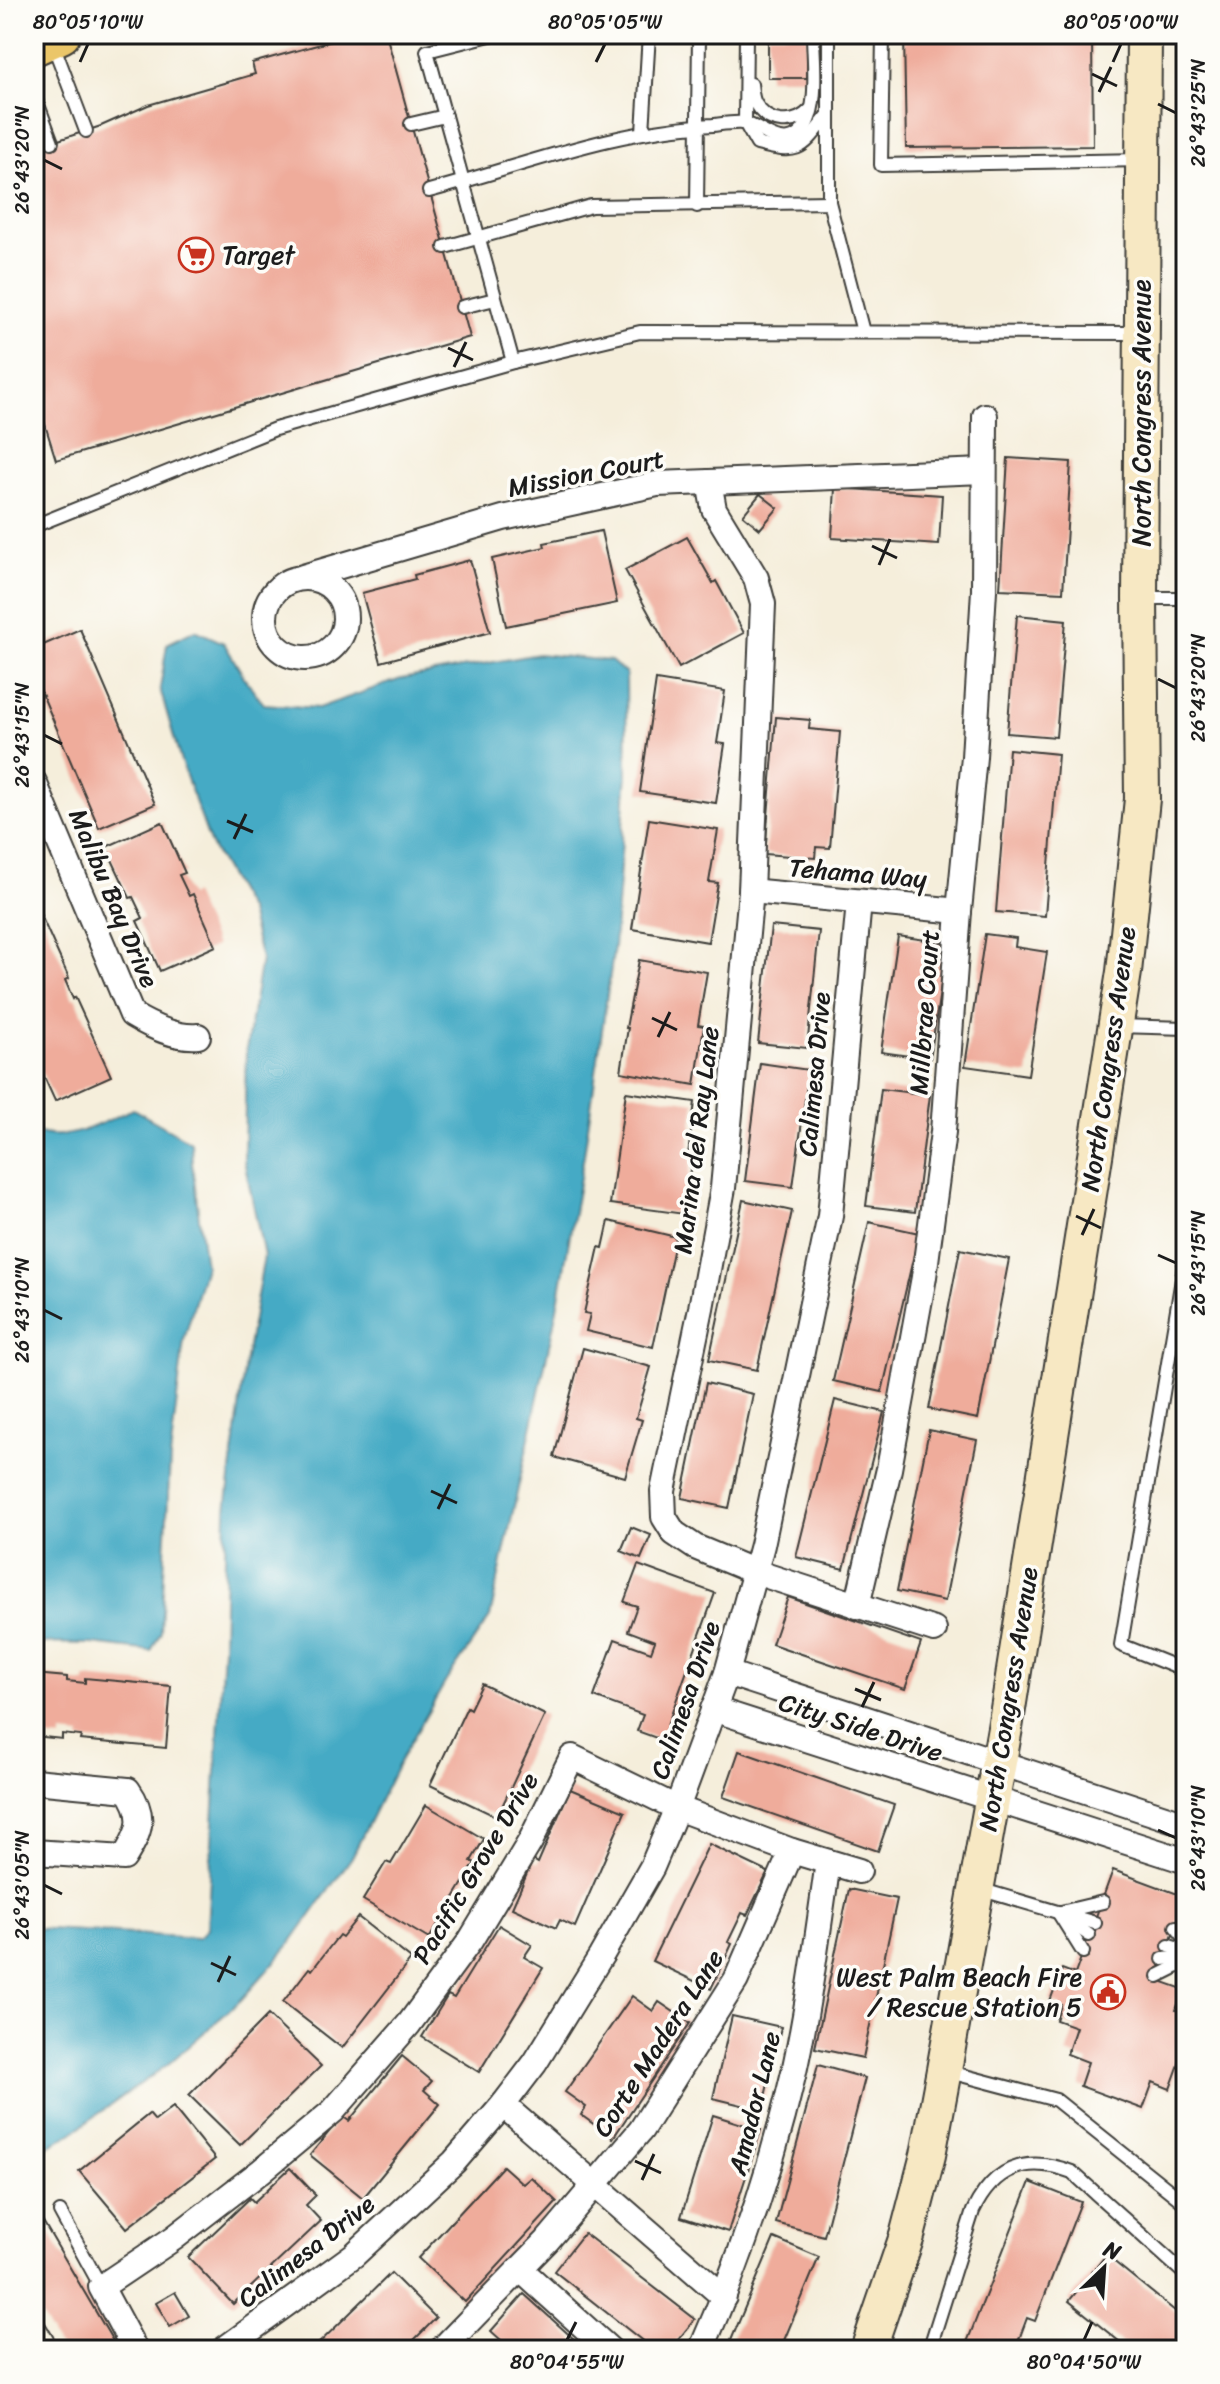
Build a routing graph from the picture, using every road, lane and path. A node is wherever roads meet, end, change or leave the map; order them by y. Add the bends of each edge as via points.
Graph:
1 (494, 34) edge
2 (649, 34) edge
3 (699, 34) edge
4 (746, 34) edge
5 (813, 34) edge
6 (829, 34) edge
7 (883, 34) edge
8 (1144, 34) edge
9 (49, 38) edge
10 (746, 58) junction
11 (34, 94) edge
12 (811, 109) junction
13 (445, 116) junction
14 (827, 117) junction
15 (745, 123) junction
16 (411, 124) dead end
17 (697, 125) junction
18 (86, 131) dead end
19 (643, 132) junction
20 (52, 142) dead end
21 (1143, 160) junction
22 (463, 182) junction
23 (429, 191) dead end
24 (829, 202) junction
25 (697, 206) junction
26 (479, 239) junction
27 (445, 247) dead end
28 (495, 299) junction
29 (462, 307) dead end
30 (863, 332) junction
31 (1142, 333) junction
32 (513, 362) junction
33 (985, 416) dead end
34 (984, 471) junction
35 (709, 482) junction
36 (34, 526) edge
37 (303, 577) dead end
38 (1140, 598) junction
39 (1186, 598) edge
40 (34, 782) edge
41 (751, 891) junction
42 (859, 902) junction
43 (959, 911) junction
44 (1115, 1026) junction
45 (1186, 1028) edge
46 (198, 1036) dead end
47 (1186, 1255) edge
48 (755, 1572) junction
49 (857, 1606) junction
50 (934, 1630) dead end
51 (1186, 1671) edge
52 (727, 1673) junction
53 (784, 1691) junction
54 (713, 1709) junction
55 (873, 1721) junction
56 (772, 1728) junction
57 (863, 1757) junction
58 (999, 1762) junction
59 (34, 1781) edge
60 (992, 1799) junction
61 (677, 1808) junction
62 (1186, 1824) edge
63 (792, 1851) junction
64 (34, 1852) edge
65 (1186, 1861) edge
66 (828, 1862) junction
67 (859, 1871) dead end
68 (976, 1888) junction
69 (1103, 1902) dead end
70 (1058, 1912) junction
71 (1176, 1927) dead end
72 (1092, 1929) dead end
73 (1186, 1939) edge
74 (1169, 1946) dead end
75 (1083, 1952) dead end
76 (1186, 1957) edge
77 (1163, 1959) dead end
78 (1158, 1976) dead end
79 (944, 2070) junction
80 (503, 2105) junction
81 (594, 2186) junction
82 (1186, 2204) edge
83 (60, 2212) dead end
84 (520, 2269) junction
85 (1186, 2275) edge
86 (101, 2287) junction
87 (724, 2297) junction
88 (237, 2346) edge
89 (135, 2350) edge
90 (441, 2350) edge
91 (610, 2350) edge
92 (701, 2350) edge
93 (868, 2350) edge
94 (929, 2350) edge

1 - 13 lane via 427,51
2 - 19 lane
3 - 17 lane
4 - 10 lane
5 - 12 lane
6 - 14 lane
7 - 21 lane via 881,165
8 - 21 street, North Congress Avenue
9 - 18 lane
10 - 12 lane via 754,103 767,117 784,123 802,119
10 - 15 lane
11 - 20 lane
12 - 15 lane via 805,127 782,139
13 - 16 lane
13 - 22 lane
14 - 15 lane via 803,147 782,151 757,144
14 - 24 lane
15 - 17 lane
17 - 19 lane
17 - 25 lane
19 - 22 lane
21 - 31 street, North Congress Avenue
22 - 23 lane
22 - 26 lane
24 - 25 lane
24 - 30 lane
25 - 26 lane via 591,206
26 - 27 lane
26 - 28 lane
28 - 29 lane
28 - 32 lane
30 - 31 lane
30 - 32 lane via 640,332
31 - 38 street, North Congress Avenue
32 - 36 lane via 275,429
33 - 34 street, Millbrae Court
34 - 35 street, Mission Court
34 - 43 street, Millbrae Court via 982,620
35 - 37 street, Mission Court via 657,484 518,514
35 - 41 street, Marina del Ray Lane via 714,509 756,578 763,604
38 - 39 lane
38 - 44 street, North Congress Avenue via 1142,799
40 - 46 street, Malibu Bay Drive via 132,1015 185,1037
41 - 42 street, Tehama Way
41 - 48 street, Marina del Ray Lane via 723,1188 663,1491 664,1517 674,1533
42 - 43 street, Tehama Way
42 - 48 street, Calimesa Drive via 830,1216
43 - 49 street, Millbrae Court via 943,1132 924,1277 889,1469
44 - 45 lane
44 - 58 street, North Congress Avenue
47 - 51 lane via 1121,1645
48 - 49 street, Marina del Ray Lane
48 - 52 street, Calimesa Drive
49 - 50 street, Marina del Ray Lane
52 - 53 street, City Side Drive
52 - 54 street, Calimesa Drive
53 - 55 street, City Side Drive
53 - 56 street
54 - 56 street, City Side Drive
54 - 61 street, Calimesa Drive
55 - 57 street
55 - 58 street, City Side Drive
56 - 57 street, City Side Drive
57 - 60 street, City Side Drive
58 - 60 street, North Congress Avenue
58 - 62 street, City Side Drive
59 - 64 street via 128,1790 139,1805 139,1817 124,1858
60 - 65 street, City Side Drive
60 - 68 street, North Congress Avenue
61 - 63 street, Pacific Grove Drive
61 - 80 street, Calimesa Drive via 652,1867 601,1956
61 - 86 street, Pacific Grove Drive via 572,1757 530,1842 470,1941 409,2024 333,2111 174,2238
63 - 66 street, Pacific Grove Drive
63 - 81 street, Corte Madera Lane via 736,1980 641,2130
66 - 67 street, Pacific Grove Drive
66 - 87 street, Amador Lane via 794,2072 766,2177
68 - 70 lane
68 - 79 street, North Congress Avenue
69 - 70 lane
70 - 72 lane
70 - 75 lane
71 - 73 lane
74 - 76 lane
76 - 77 lane
76 - 78 lane
79 - 82 lane via 1056,2100
79 - 93 street, North Congress Avenue via 907,2236
80 - 81 street
80 - 88 street, Calimesa Drive via 454,2162 354,2255
81 - 84 street, Corte Madera Lane
81 - 87 street
83 - 86 lane
84 - 90 street, Corte Madera Lane
84 - 91 street
85 - 94 lane via 1072,2172 1043,2164 1013,2168 995,2178 973,2211
86 - 89 street
87 - 92 street, Amador Lane

